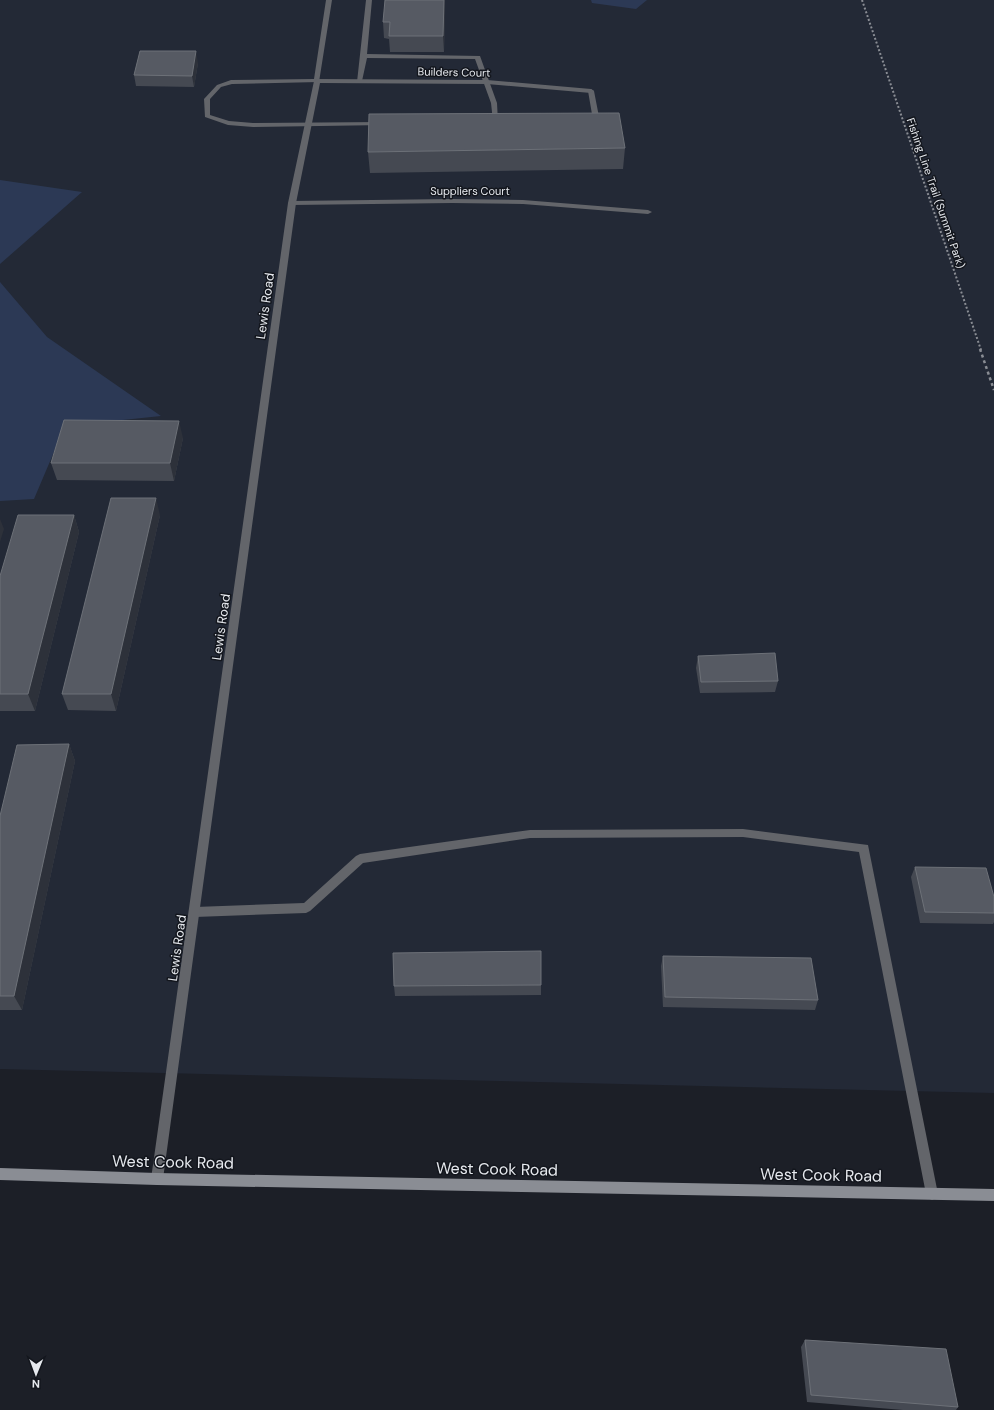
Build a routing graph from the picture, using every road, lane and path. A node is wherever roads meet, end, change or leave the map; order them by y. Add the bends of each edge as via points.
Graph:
1 (329, 0) edge
2 (369, 0) edge
3 (862, 0) edge
4 (364, 56) junction
5 (317, 81) junction
6 (359, 81) junction
7 (487, 82) junction
8 (488, 121) edge
9 (496, 121) junction
10 (504, 121) edge
11 (589, 122) edge
12 (394, 123) edge
13 (308, 125) junction
14 (292, 203) junction
15 (648, 212) dead end
16 (994, 390) edge
17 (195, 912) junction
18 (0, 1174) edge
19 (157, 1179) junction
20 (932, 1194) junction
21 (994, 1195) edge

1 - 5 street, Lewis Road
2 - 4 street
3 - 16 path, Fishing Line Trail (Summit Park)
4 - 6 street
4 - 7 street via 478,57
5 - 6 street, Builders Court
5 - 13 street, Lewis Road
5 - 13 street, Builders Court via 231,82 219,86 207,99 207,116 228,123
6 - 7 street, Builders Court
7 - 9 street
7 - 11 street, Builders Court via 591,91 596,122
8 - 9 street
9 - 10 street
12 - 13 street
13 - 14 street, Lewis Road
14 - 15 street, Suppliers Court via 522,202
14 - 17 street, Lewis Road
17 - 19 street, Lewis Road
17 - 20 street via 306,908 360,859 530,834 743,833 864,848
18 - 19 main road, West Cook Road
19 - 20 main road, West Cook Road
20 - 21 main road, West Cook Road

